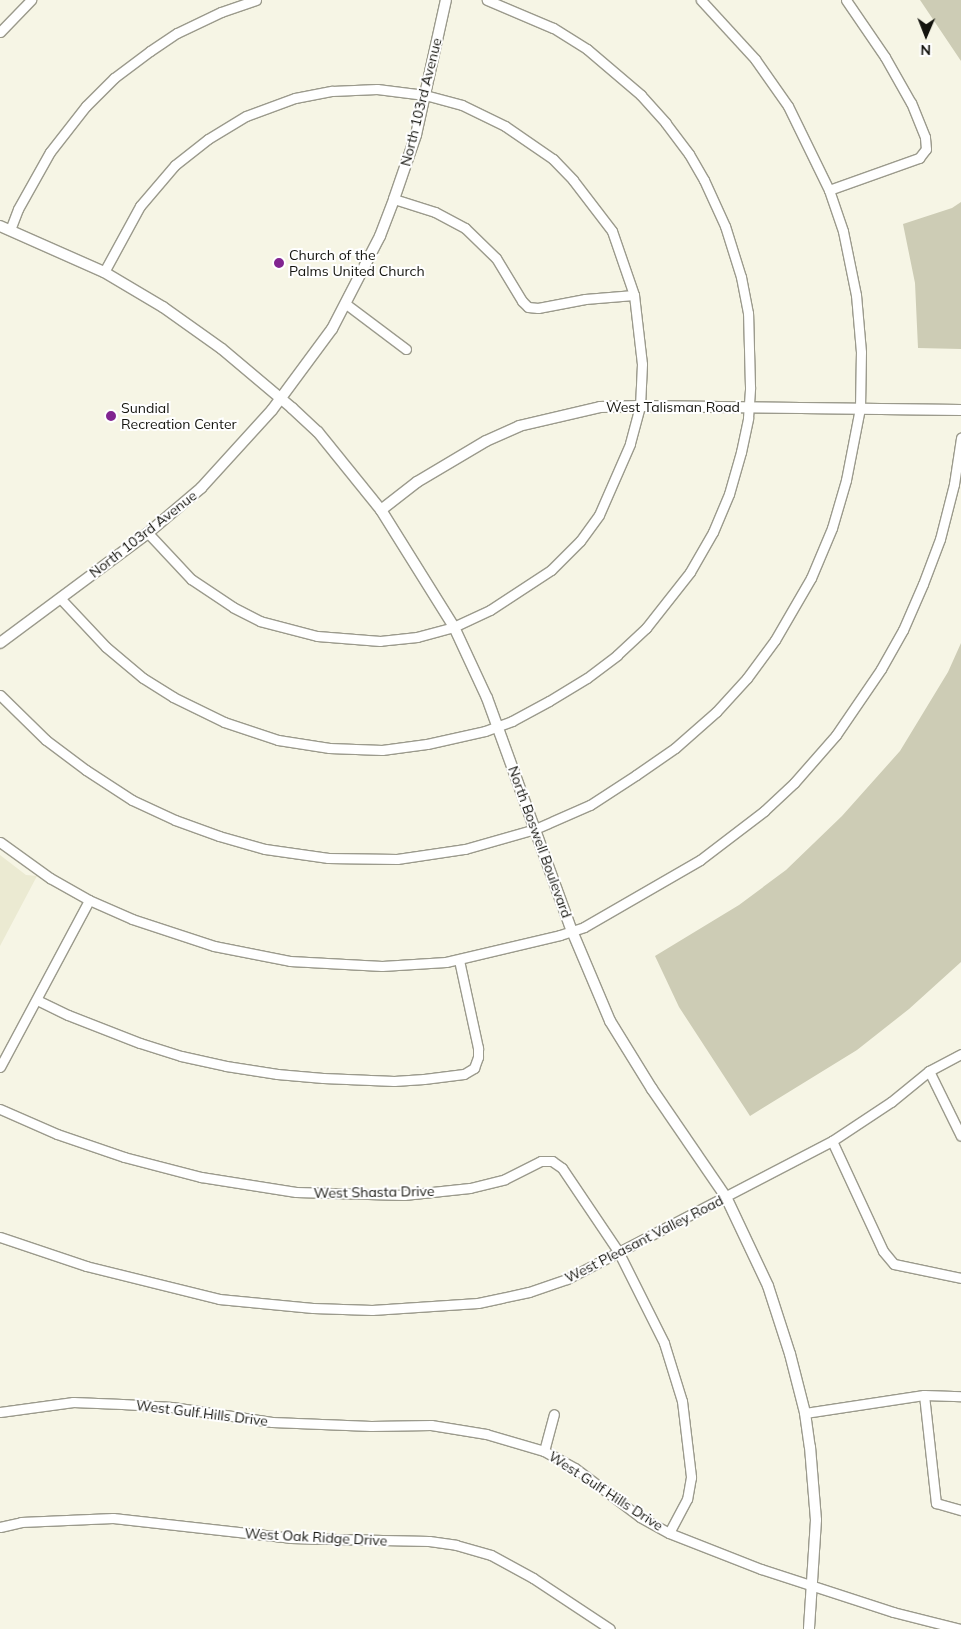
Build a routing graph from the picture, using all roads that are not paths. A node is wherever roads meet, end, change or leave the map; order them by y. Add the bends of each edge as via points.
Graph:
1 (31, 0) edge
2 (256, 0) edge
3 (446, 0) edge
4 (487, 0) edge
5 (700, 0) edge
6 (846, 0) edge
7 (0, 32) edge
8 (425, 95) junction
9 (829, 190) junction
10 (394, 200) junction
11 (0, 226) edge
12 (10, 230) junction
13 (104, 272) junction
14 (634, 295) junction
15 (346, 304) junction
16 (406, 350) dead end
17 (281, 399) junction
18 (640, 406) junction
19 (748, 407) junction
20 (860, 408) junction
21 (961, 410) edge
22 (961, 438) edge
23 (381, 510) junction
24 (148, 533) junction
25 (60, 598) junction
26 (454, 627) junction
27 (0, 643) edge
28 (0, 695) edge
29 (498, 727) junction
30 (535, 830) junction
31 (0, 842) edge
32 (88, 900) junction
33 (572, 931) junction
34 (459, 960) junction
35 (37, 1000) junction
36 (961, 1054) edge
37 (0, 1067) edge
38 (930, 1071) junction
39 (0, 1109) edge
40 (961, 1136) edge
41 (832, 1141) junction
42 (726, 1197) junction
43 (0, 1237) edge
44 (618, 1251) junction
45 (961, 1278) edge
46 (924, 1394) junction
47 (961, 1396) edge
48 (0, 1412) edge
49 (805, 1413) junction
50 (554, 1414) dead end
51 (544, 1450) junction
52 (961, 1510) edge
53 (0, 1527) edge
54 (670, 1532) junction
55 (813, 1584) junction
56 (610, 1629) edge
57 (809, 1629) edge
58 (960, 1629) edge

1 - 7 street
2 - 12 street via 221,12 177,34 114,78 86,106 50,152
3 - 8 street, North 103rd Avenue
4 - 19 street via 554,28 587,49 641,95 689,154 725,226 741,277 748,313
5 - 9 street via 755,59 788,106
6 - 9 street via 885,57 911,103 926,150 919,158
8 - 10 street, North 103rd Avenue via 416,135
8 - 13 street via 377,89 332,91 295,98 246,116 175,164 140,206
8 - 14 street via 490,118 553,159 612,231
9 - 20 street via 843,231 856,295 862,352
10 - 14 street via 435,212 465,228 496,258 528,307
10 - 15 street, North 103rd Avenue
11 - 12 street, North Boswell Boulevard
12 - 13 street, North Boswell Boulevard
13 - 17 street, North Boswell Boulevard via 202,333
14 - 18 street via 642,364
15 - 16 street
15 - 17 street, North 103rd Avenue via 332,329
17 - 23 street, North Boswell Boulevard via 318,432
17 - 24 street, North 103rd Avenue via 201,488
18 - 19 street, West Talisman Road
18 - 23 street, West Talisman Road via 600,407 519,426 417,482
18 - 26 street via 630,444 600,515 580,541 551,570 523,590
19 - 20 street, West Talisman Road
19 - 29 street via 741,452 729,494 704,548 666,604 632,642 587,678
20 - 21 street, West Talisman Road
20 - 30 street via 846,480 832,528 814,570 775,640 747,678 716,712 675,748 590,805
22 - 33 street via 954,484 924,584 882,669 836,734 794,783 764,811 700,860
23 - 26 street, North Boswell Boulevard
24 - 25 street, North 103rd Avenue
24 - 26 street via 191,579 260,621 317,636 380,641 417,637
25 - 27 street, North 103rd Avenue
25 - 29 street via 106,647 173,697 224,722 278,740 329,748 382,750 427,744
26 - 29 street, North Boswell Boulevard
28 - 30 street via 46,740 132,800 201,829 265,849 328,858 397,859 465,849
29 - 30 street, North Boswell Boulevard
30 - 33 street, North Boswell Boulevard
31 - 32 street via 50,878
32 - 34 street via 177,936 275,959 382,966
32 - 35 street
33 - 34 street
33 - 42 street, North Boswell Boulevard via 610,1021
34 - 35 street via 478,1057 474,1068 464,1074 424,1079 323,1078 226,1066 140,1043
35 - 37 street
36 - 38 street, West Pleasant Valley Road
38 - 40 street
38 - 41 street, West Pleasant Valley Road via 891,1102
39 - 44 street, West Shasta Drive via 57,1134 124,1157 201,1176 296,1192 404,1195 470,1188 505,1179 541,1161 552,1160 562,1168
41 - 42 street, West Pleasant Valley Road
41 - 45 street via 883,1250 894,1264
42 - 44 street, West Pleasant Valley Road
42 - 49 street, North Boswell Boulevard via 768,1286
43 - 44 street, West Pleasant Valley Road via 86,1266 219,1299 313,1308 418,1308 478,1304 568,1279
44 - 54 street, West Shasta Drive via 664,1343 682,1402 691,1477 687,1499
46 - 47 street
46 - 49 street
46 - 52 street via 936,1503
48 - 51 street, West Gulf Hills Drive via 73,1402 172,1407 272,1422 431,1425 486,1434
49 - 55 street, North Boswell Boulevard via 816,1520
50 - 51 street
51 - 54 street, West Gulf Hills Drive via 575,1468 640,1517
53 - 56 street, West Oak Ridge Drive via 21,1522 113,1518 290,1538 428,1541 456,1545 491,1555
54 - 55 street, West Gulf Hills Drive via 761,1569
55 - 57 street, North Boswell Boulevard
55 - 58 street, West Gulf Hills Drive via 893,1612

